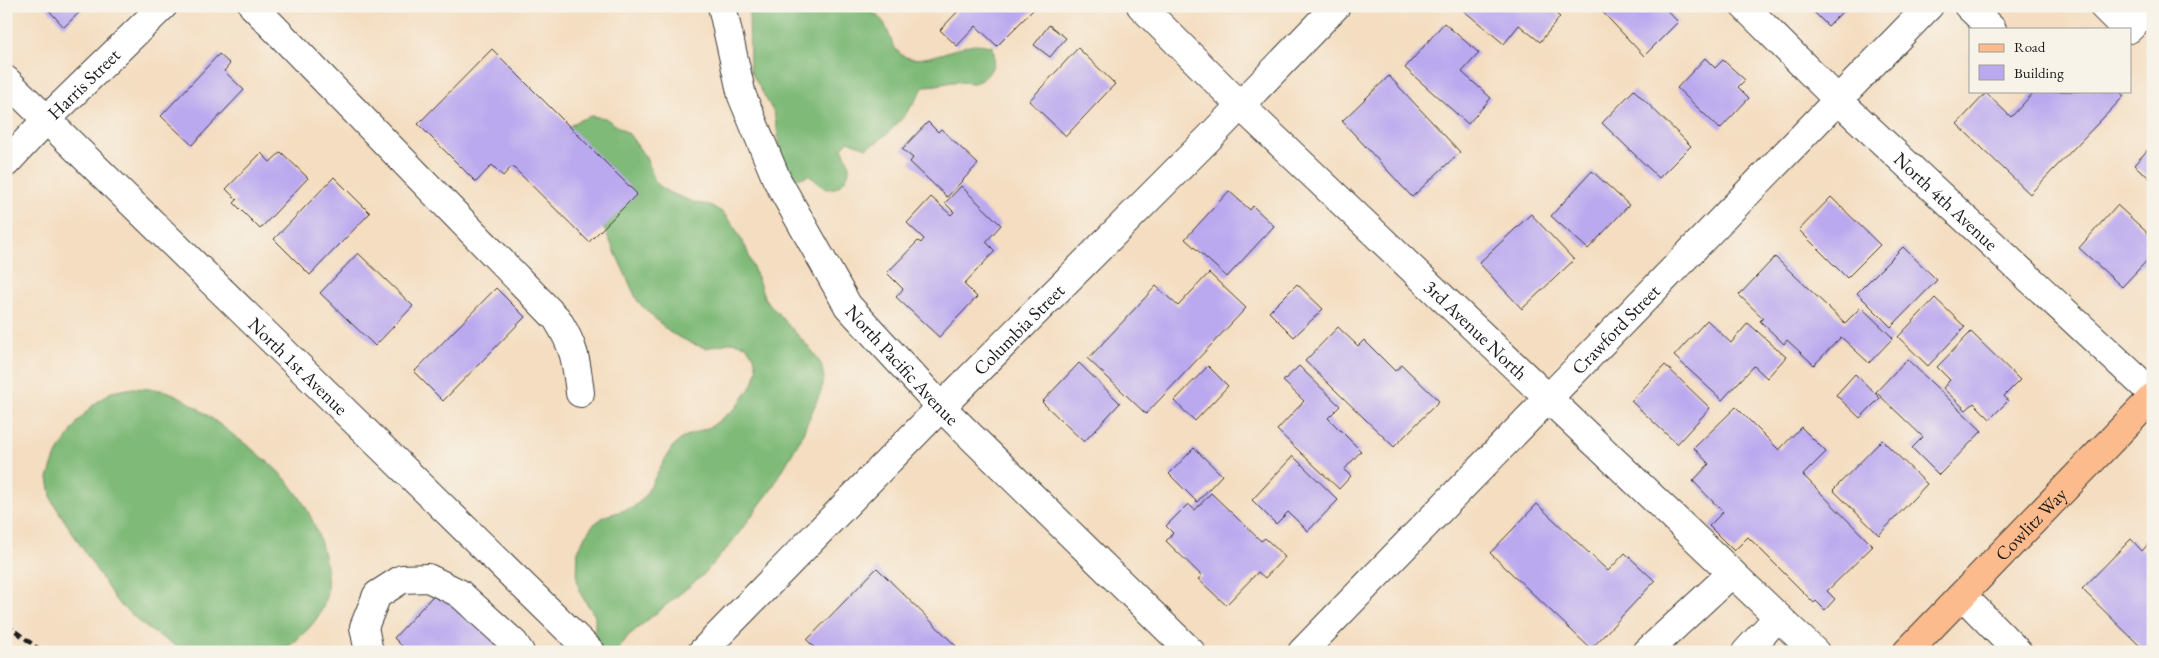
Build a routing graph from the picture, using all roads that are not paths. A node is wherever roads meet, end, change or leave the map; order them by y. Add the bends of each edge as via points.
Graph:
1 (163, 6) edge
2 (253, 6) edge
3 (722, 6) edge
4 (1141, 6) edge
5 (1336, 6) edge
6 (1744, 6) edge
7 (1929, 6) edge
8 (1968, 6) edge
9 (2103, 6) edge
10 (2152, 6) edge
11 (1991, 28) edge
12 (2126, 28) edge
13 (2128, 28) edge
14 (6, 80) edge
15 (1838, 100) junction
16 (1241, 106) junction
17 (46, 120) junction
18 (6, 163) edge
19 (580, 393) dead end
20 (2153, 395) edge
21 (1549, 398) junction
22 (941, 407) junction
23 (1732, 573) junction
24 (1962, 595) junction
25 (1778, 617) junction
26 (369, 652) edge
27 (520, 652) edge
28 (591, 652) edge
29 (702, 652) edge
30 (1191, 652) edge
31 (1302, 652) edge
32 (1647, 652) edge
33 (1746, 652) edge
34 (1815, 652) edge
35 (1907, 652) edge
36 (2018, 652) edge

1 - 17 street, Harris Street
2 - 19 street via 556,319 576,356
3 - 22 street, North Pacific Avenue via 742,96 777,180 848,306
4 - 16 street, 3rd Avenue North
5 - 16 street, Columbia Street
6 - 15 street, North 4th Avenue
7 - 15 street, Crawford Street
8 - 11 street
9 - 12 street
10 - 13 street
14 - 17 street, North 1st Avenue
15 - 20 street, North 4th Avenue
15 - 21 street, Crawford Street
16 - 21 street, 3rd Avenue North
16 - 22 street, Columbia Street
17 - 18 street, Harris Street
17 - 28 street, North 1st Avenue
20 - 24 main road, Cowlitz Way
21 - 23 street, 3rd Avenue North
21 - 31 street, Crawford Street
22 - 29 street, Columbia Street
22 - 30 street, North Pacific Avenue
23 - 25 street, 3rd Avenue North
23 - 32 street
24 - 35 main road, Cowlitz Way
24 - 36 street
25 - 33 street
25 - 34 street, 3rd Avenue North
26 - 27 street via 364,627 378,595 402,579 428,578 459,593 514,642

